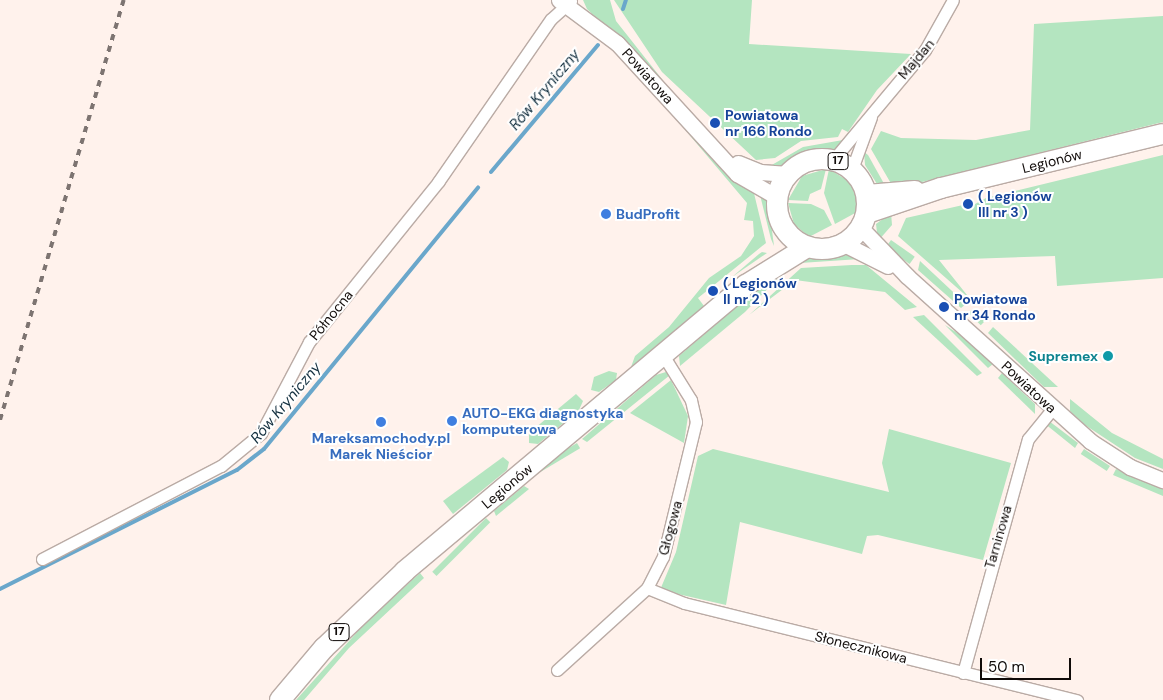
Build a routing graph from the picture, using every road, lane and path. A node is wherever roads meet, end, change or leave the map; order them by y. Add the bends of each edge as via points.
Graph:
1 (953, 0) edge
2 (566, 2) edge
3 (872, 113) junction
4 (1163, 134) edge
5 (720, 155) junction
6 (833, 160) junction
7 (852, 169) junction
8 (788, 174) junction
9 (777, 197) junction
10 (865, 212) junction
11 (784, 229) junction
12 (844, 244) junction
13 (806, 247) junction
14 (907, 276) junction
15 (746, 285) junction
16 (663, 355) junction
17 (1052, 409) junction
18 (1163, 480) edge
19 (42, 559) dead end
20 (647, 588) junction
21 (557, 670) dead end
22 (964, 673) junction
23 (280, 700) edge
24 (1077, 700) edge

1 - 3 street, Majdan via 931,42
2 - 5 street, Powiatowa via 617,42
2 - 19 street, Północna via 438,182 308,342 260,433 221,466
3 - 6 street, Majdan
3 - 7 street, Majdan
4 - 10 highway, Legionów via 942,188
5 - 8 street, Powiatowa via 760,172
5 - 9 street, Powiatowa via 737,174
6 - 7 highway, 17
6 - 8 highway, 17 via 806,161
7 - 10 highway, 17
8 - 9 highway
9 - 11 highway
10 - 12 highway
10 - 14 street, Powiatowa
11 - 13 highway
11 - 15 highway, Legionów / 17 via 774,254
12 - 13 highway via 826,249
12 - 14 street, Powiatowa
13 - 15 highway, Legionów / 17
14 - 17 street, Powiatowa
15 - 16 highway, Legionów / 17
16 - 20 street, Głogowa via 692,400 695,429 666,549
16 - 23 highway, Legionów / 17 via 380,594
17 - 18 street, Powiatowa via 1111,456
17 - 22 street, Tarninowa via 1028,439
20 - 21 street, Głogowa
20 - 22 street, Słonecznikowa via 684,603
22 - 24 street, Słonecznikowa

